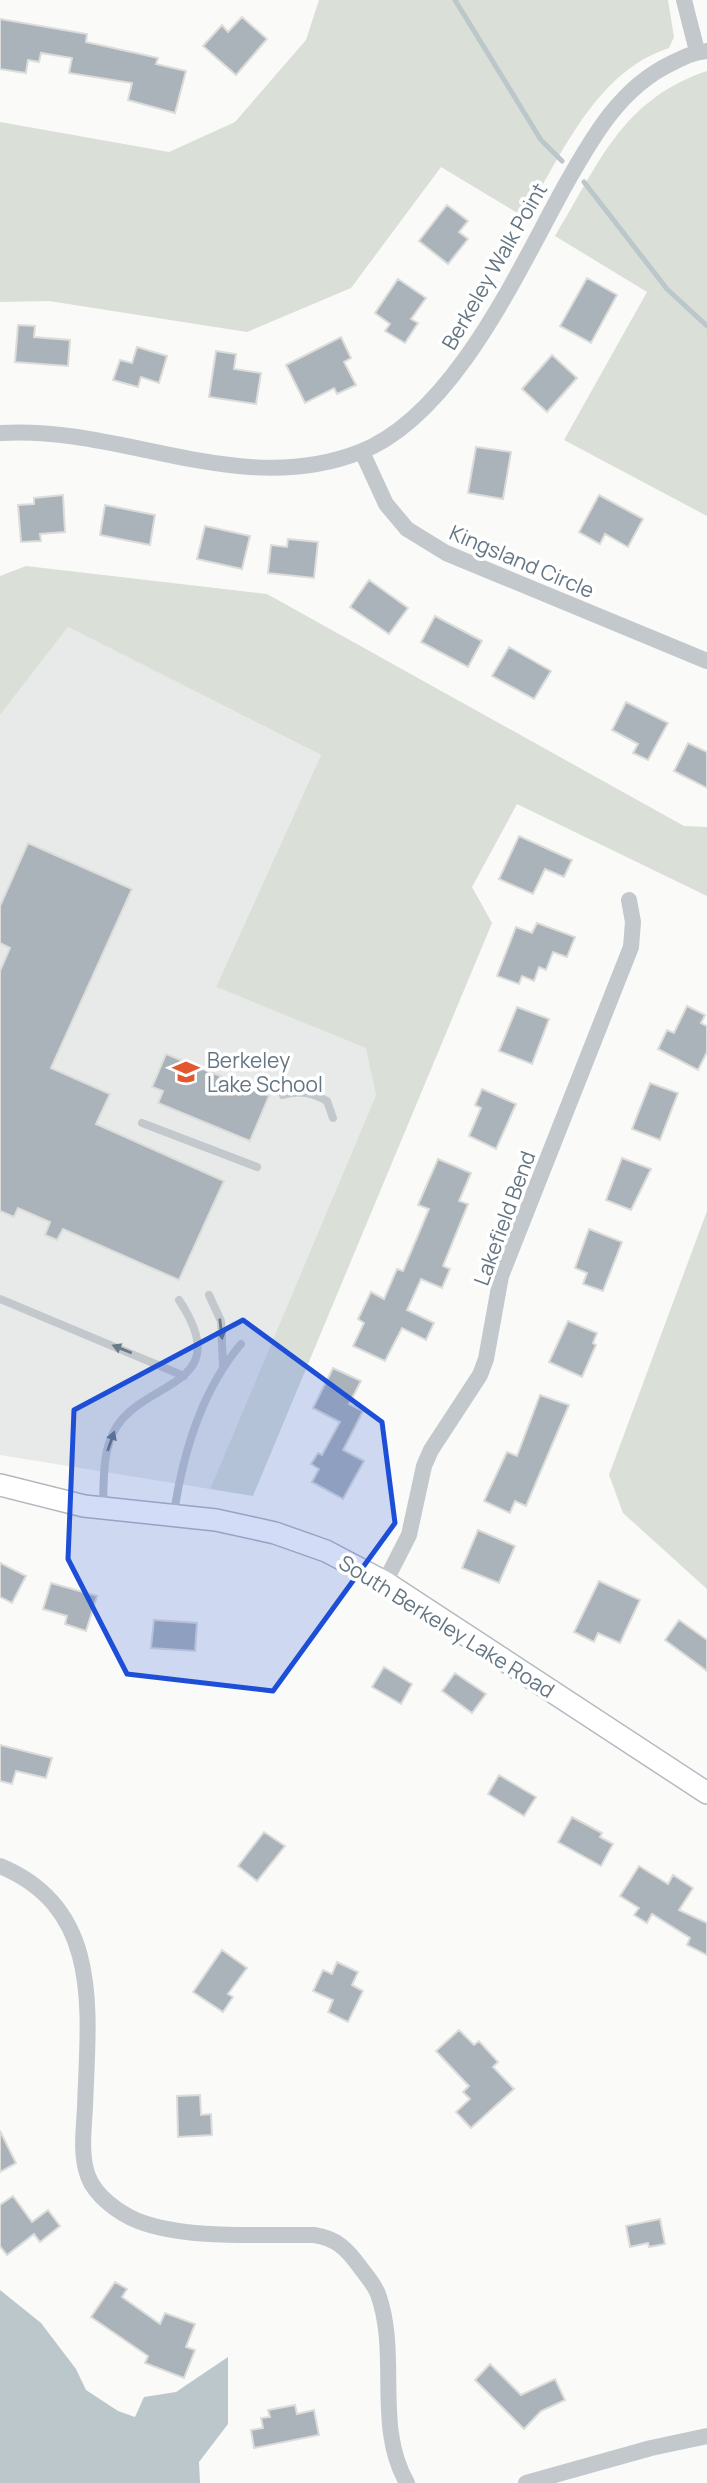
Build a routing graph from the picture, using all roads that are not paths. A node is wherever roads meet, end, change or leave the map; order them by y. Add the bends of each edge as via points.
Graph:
1 (684, 0) edge
2 (702, 51) edge
3 (0, 433) edge
4 (362, 452) junction
5 (707, 661) edge
6 (629, 900) dead end
7 (283, 1095) dead end
8 (332, 1118) dead end
9 (142, 1123) dead end
10 (257, 1167) dead end
11 (209, 1295) dead end
12 (0, 1300) edge
13 (179, 1300) dead end
14 (241, 1344) dead end
15 (223, 1366) junction
16 (184, 1376) junction
17 (0, 1485) edge
18 (103, 1508) junction
19 (174, 1513) junction
20 (385, 1582) junction
21 (707, 1793) edge
22 (0, 1866) edge
23 (707, 2436) edge
24 (407, 2483) edge
25 (526, 2483) edge

1 - 2 street
2 - 4 street, Berkeley Walk Point via 657,70 617,103 455,375 414,419
3 - 4 street, Berkeley Walk Point via 38,431 239,468 311,466
4 - 5 street, Kingsland Circle via 386,504 407,529 436,547
6 - 20 street, Lakefield Bend via 631,947 501,1276 486,1359 427,1458 409,1535
7 - 8 lane via 296,1091 314,1094 327,1101
9 - 10 lane
11 -> 15 lane via 221,1321
16 -> 12 lane
13 - 16 lane via 199,1339
14 - 15 lane
15 - 19 lane via 191,1435
18 -> 16 lane via 109,1440 119,1423
17 - 18 street, South Berkeley Lake Road
18 - 19 street, South Berkeley Lake Road
19 - 20 street, South Berkeley Lake Road via 275,1533 326,1550
20 - 21 street, South Berkeley Lake Road
22 - 24 street via 51,1897 77,1939 85,1980 83,2149 88,2177 113,2207 139,2221 180,2231 314,2235 332,2238 351,2253 377,2291 386,2328 392,2452
23 - 25 street

